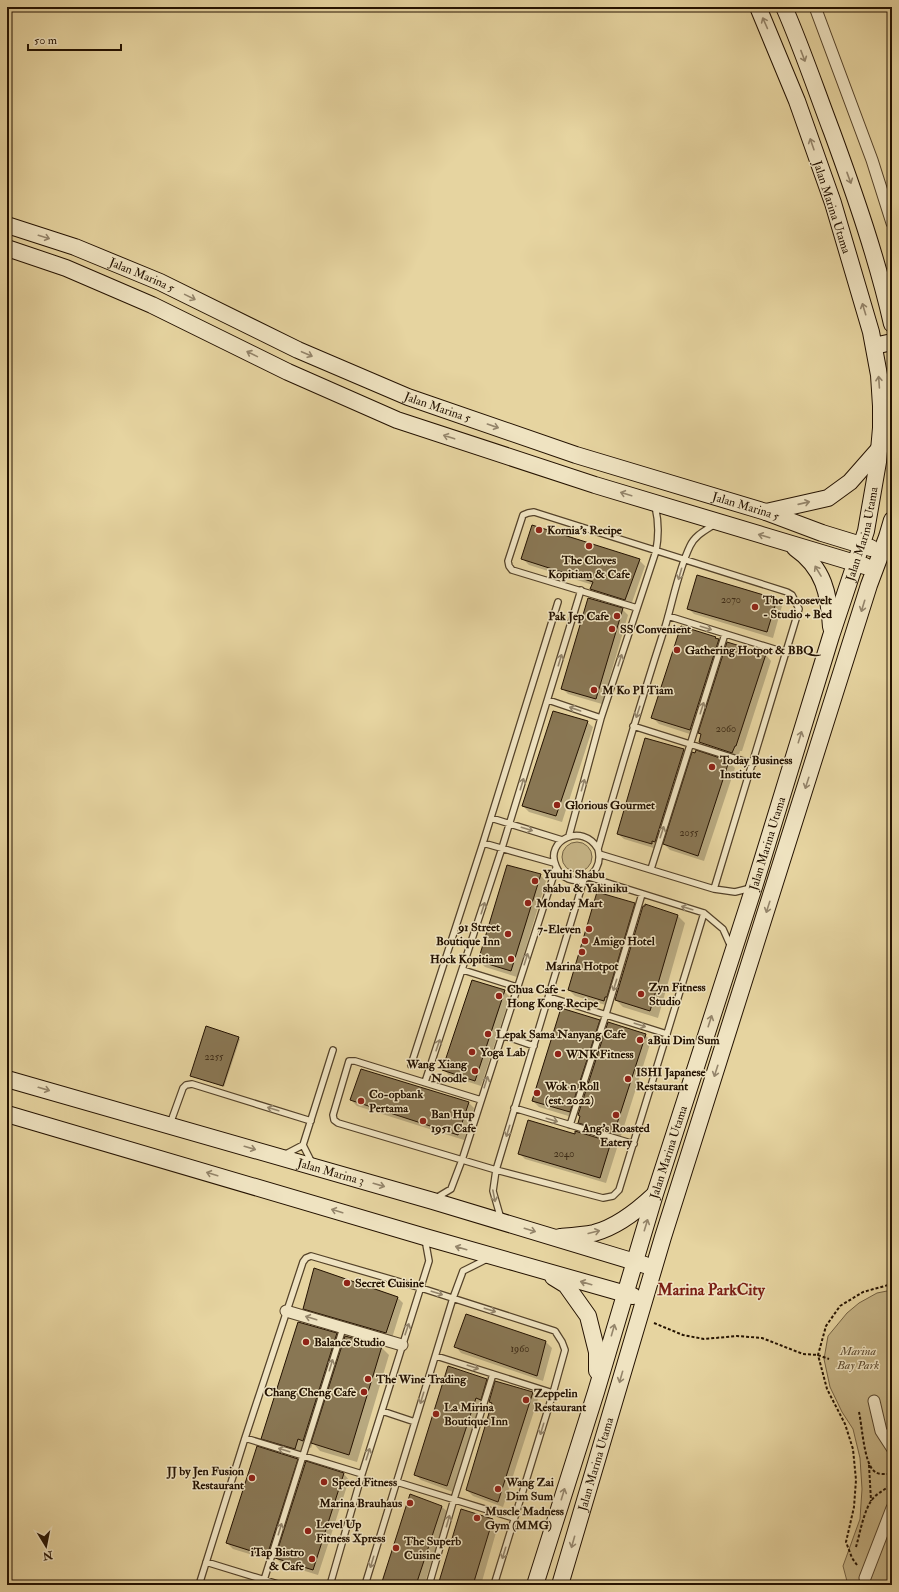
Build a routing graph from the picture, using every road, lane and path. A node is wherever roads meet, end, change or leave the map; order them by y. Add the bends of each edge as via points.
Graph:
1 (758, 7) edge
2 (784, 7) edge
3 (815, 7) edge
4 (892, 222) edge
5 (7, 225) edge
6 (7, 248) edge
7 (877, 264) junction
8 (892, 292) edge
9 (892, 324) edge
10 (892, 342) edge
11 (874, 346) junction
12 (879, 449) junction
13 (655, 503) junction
14 (766, 512) junction
15 (892, 520) edge
16 (718, 522) junction
17 (787, 542) junction
18 (861, 545) junction
19 (656, 551) junction
20 (882, 551) junction
21 (685, 560) junction
22 (855, 563) junction
23 (876, 569) junction
24 (581, 590) junction
25 (558, 602) dead end
26 (637, 608) junction
27 (668, 616) junction
28 (725, 634) junction
29 (831, 636) junction
30 (787, 653) junction
31 (548, 700) junction
32 (602, 718) junction
33 (633, 726) junction
34 (690, 744) junction
35 (753, 764) junction
36 (491, 818) junction
37 (509, 823) junction
38 (569, 836) junction
39 (562, 840) junction
40 (483, 843) junction
41 (502, 848) junction
42 (599, 851) junction
43 (555, 866) junction
44 (650, 869) junction
45 (586, 878) junction
46 (754, 887) junction
47 (714, 889) junction
48 (642, 894) junction
49 (704, 913) junction
50 (733, 951) junction
51 (463, 970) junction
52 (517, 987) junction
53 (549, 997) junction
54 (606, 1014) junction
55 (667, 1034) junction
56 (502, 1035) junction
57 (534, 1046) junction
58 (333, 1050) dead end
59 (411, 1065) dead end
60 (7, 1079) edge
61 (425, 1082) junction
62 (481, 1100) junction
63 (514, 1108) junction
64 (7, 1114) edge
65 (311, 1121) junction
66 (170, 1125) junction
67 (570, 1125) junction
68 (634, 1144) junction
69 (303, 1146) junction
70 (281, 1157) junction
71 (462, 1160) junction
72 (314, 1167) junction
73 (496, 1170) junction
74 (655, 1194) junction
75 (433, 1201) junction
76 (502, 1221) junction
77 (425, 1237) junction
78 (556, 1238) junction
79 (491, 1257) junction
80 (634, 1262) junction
81 (654, 1268) junction
82 (545, 1272) junction
83 (892, 1284) edge
84 (421, 1288) junction
85 (624, 1294) junction
86 (453, 1298) junction
87 (644, 1299) junction
88 (286, 1311) junction
89 (654, 1323) dead end
90 (343, 1328) junction
91 (402, 1345) junction
92 (818, 1355) junction
93 (436, 1356) junction
94 (829, 1360) dead end
95 (493, 1374) junction
96 (596, 1392) junction
97 (553, 1393) junction
98 (874, 1401) dead end
99 (382, 1411) junction
100 (859, 1412) dead end
101 (415, 1422) junction
102 (245, 1438) junction
103 (892, 1448) edge
104 (302, 1456) junction
105 (869, 1464) junction
106 (362, 1474) junction
107 (892, 1478) edge
108 (397, 1482) junction
109 (892, 1482) edge
110 (454, 1500) junction
111 (871, 1502) junction
112 (892, 1508) edge
113 (514, 1518) junction
114 (856, 1547) dead end
115 (206, 1562) junction
116 (865, 1578) joint
117 (264, 1580) junction
118 (199, 1585) edge
119 (282, 1585) edge
120 (330, 1585) edge
121 (365, 1585) edge
122 (429, 1585) edge
123 (494, 1585) edge
124 (535, 1585) edge
125 (560, 1585) edge

11 -> 1 main road, Jalan Marina Utama via 833,203 797,101
2 -> 7 main road, Jalan Marina Utama via 818,93
3 - 4 street via 872,160
5 -> 14 main road, Jalan Marina 5 via 75,246 160,282 298,350 408,397 576,455
13 -> 6 main road, Jalan Marina 5 via 397,420 288,372 152,305 66,268
7 - 8 main road
7 - 9 main road, Jalan Marina Utama
10 - 11 main road
12 -> 11 main road, Jalan Marina Utama via 881,406
14 -> 12 main road via 828,498 850,482
12 - 18 main road, Jalan Marina Utama via 866,531
13 - 16 main road, Jalan Marina 5
13 - 19 lane via 659,522
14 - 18 main road, Jalan Marina 5
15 - 20 main road, Jalan Marina Utama
17 -> 16 main road, Jalan Marina 5
16 - 21 lane via 691,544
17 - 22 main road, Jalan Marina 5
29 -> 17 main road via 830,607 823,580 807,556
18 - 20 main road, Jalan Marina 5
18 - 22 main road, Jalan Marina Utama
19 - 21 lane
19 - 24 lane via 528,512 523,516 508,561 509,566 512,570
19 - 26 lane
20 - 23 main road, Jalan Marina Utama
21 -> 27 lane
21 - 30 lane via 792,595 799,610
22 - 23 main road, Jalan Marina 5
22 - 29 main road, Jalan Marina Utama
23 -> 81 main road, Jalan Marina Utama
24 - 26 lane
31 -> 24 lane
25 - 36 lane
32 -> 26 lane
27 -> 28 lane
27 -> 33 lane
28 - 30 lane
34 -> 28 lane
46 -> 29 main road, Jalan Marina Utama
30 - 35 lane
32 -> 31 lane
37 -> 31 lane
38 -> 32 lane
33 - 34 lane
33 - 42 lane
34 - 35 lane
44 -> 34 lane
35 - 47 lane
36 - 37 lane
36 - 40 lane
37 -> 39 lane
37 - 41 lane
38 - 39 lane
38 - 42 lane via 586,837 596,844
39 - 43 lane via 555,852
40 - 41 lane
40 - 59 lane
41 - 43 lane
51 -> 41 lane
42 - 44 lane
42 - 45 lane via 598,867
43 - 45 lane via 562,876 567,878
52 -> 43 lane
44 - 47 lane
45 - 48 lane
45 - 53 lane
46 - 47 lane via 735,892
46 - 50 main road, Jalan Marina Utama
49 -> 48 lane
48 -> 54 lane
49 - 50 lane via 723,929
49 - 55 lane
74 -> 50 main road, Jalan Marina Utama
51 - 52 lane
61 -> 51 lane
52 - 56 lane
53 - 54 lane
53 - 57 lane
54 -> 55 lane
54 - 67 lane
55 - 68 lane
56 - 57 lane
62 -> 56 lane
57 - 63 lane
58 - 65 lane
60 -> 66 main road, Jalan Marina 3
61 - 62 lane
61 - 71 lane via 355,1060 349,1061 333,1114 334,1120
62 - 71 lane
63 -> 67 lane
63 -> 73 lane
77 -> 64 main road
65 -> 66 lane via 192,1084 183,1088
65 - 69 lane
66 -> 70 main road, Jalan Marina 3
67 - 68 lane
68 - 73 lane via 619,1190 613,1196 603,1198
69 - 70 lane
69 - 72 lane
70 - 72 main road, Jalan Marina 3
71 - 73 lane
71 - 75 lane via 451,1189
72 -> 75 main road, Jalan Marina 3
73 -> 76 lane via 493,1191
78 -> 74 main road via 593,1233 613,1226 640,1208
80 -> 74 main road, Jalan Marina Utama
75 - 76 main road, Jalan Marina 3
76 -> 78 main road, Jalan Marina 3
79 -> 77 main road
77 - 84 lane via 429,1261
78 - 80 main road, Jalan Marina 3
79 - 82 main road
79 - 86 lane via 463,1271
80 - 81 main road, Jalan Marina 3
80 - 85 main road, Jalan Marina Utama
81 - 87 main road, Jalan Marina Utama
85 -> 82 main road
82 - 96 main road via 566,1286 588,1316 597,1352
83 - 92 path via 863,1292 840,1306 826,1326
84 -> 86 lane
84 - 88 lane via 311,1256 303,1262
91 -> 84 lane
85 - 87 main road
96 -> 85 main road, Jalan Marina Utama
86 - 93 lane
86 -> 97 lane via 555,1331 565,1350
87 -> 125 main road, Jalan Marina Utama
90 -> 88 street
88 - 102 lane
89 - 92 path via 683,1335 704,1338 762,1338 803,1354
90 - 91 street
104 -> 90 lane
91 - 99 lane
92 - 94 path
92 - 116 path via 827,1389 845,1424 853,1449 856,1480 854,1507 846,1542 852,1558
93 -> 95 lane
93 -> 101 lane
95 - 97 lane
95 - 110 lane
124 -> 96 main road, Jalan Marina Utama
97 -> 113 lane
98 - 103 street via 881,1432
99 - 101 lane
106 -> 99 lane
100 - 105 path
101 - 108 lane
104 -> 102 lane
102 - 115 lane
104 - 106 lane
117 -> 104 lane
105 - 107 path via 874,1472 889,1474
105 - 111 path
106 - 120 lane
108 - 110 lane
108 -> 121 lane
109 - 111 path
110 - 113 lane
122 -> 110 lane
111 - 114 path
112 - 116 street
113 -> 123 lane
115 - 117 lane
115 - 118 lane
117 - 119 lane

